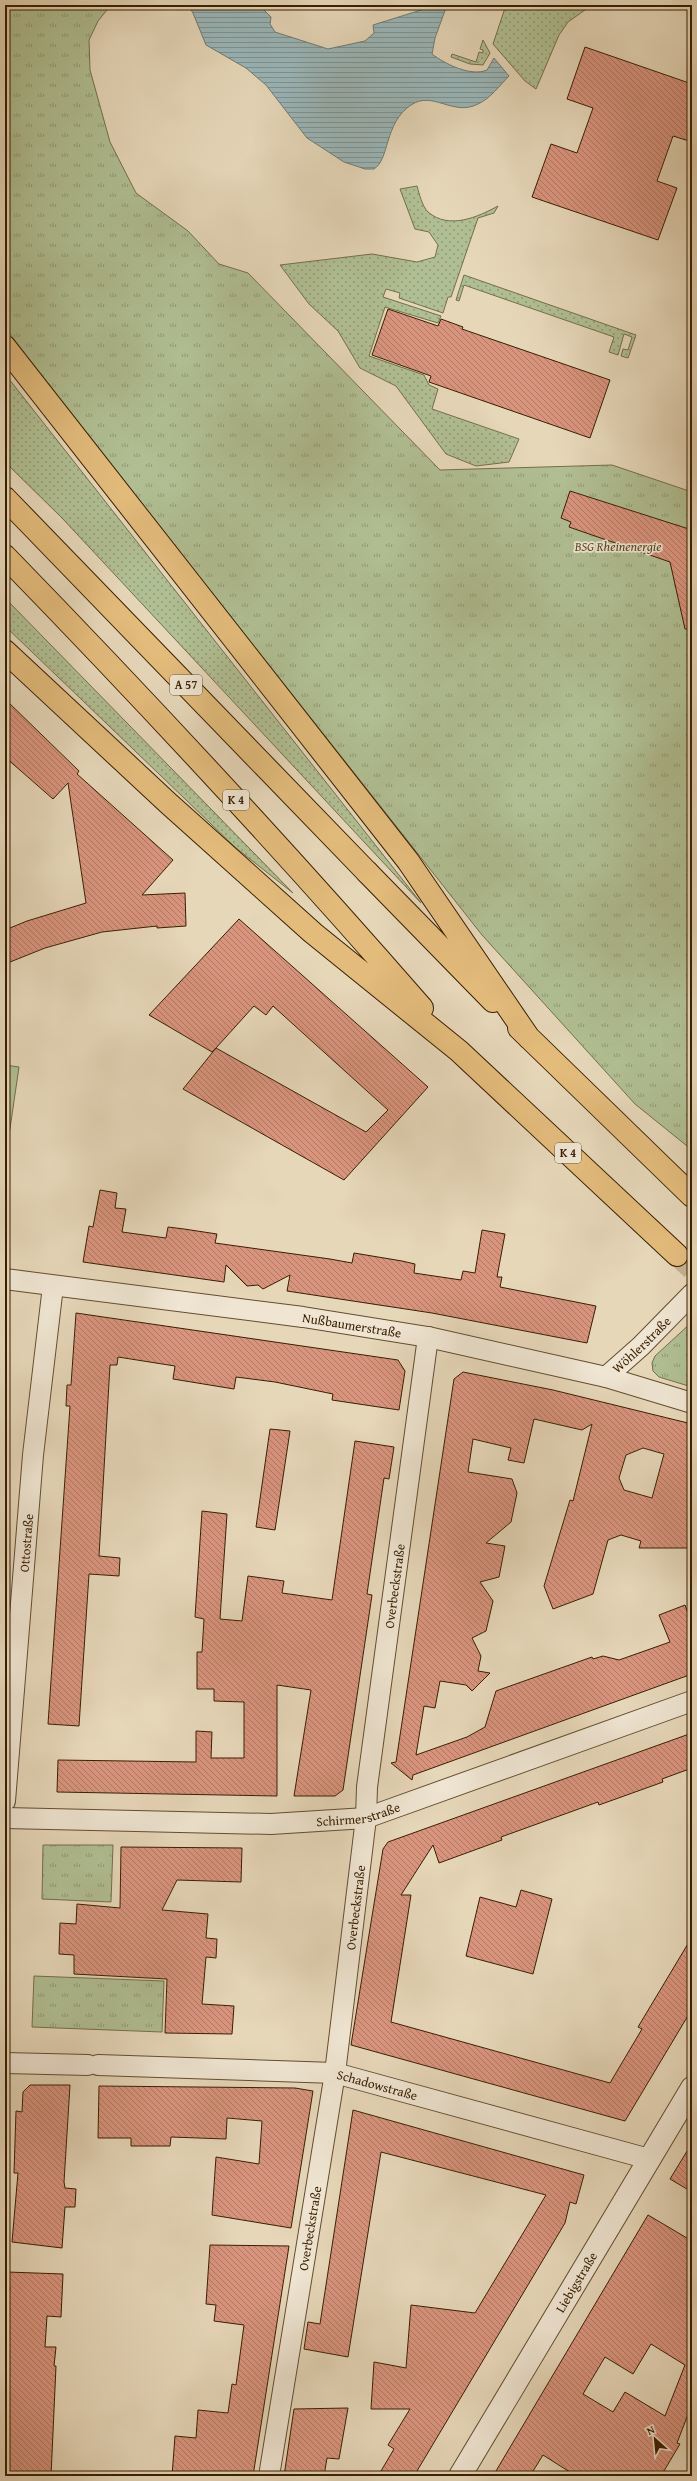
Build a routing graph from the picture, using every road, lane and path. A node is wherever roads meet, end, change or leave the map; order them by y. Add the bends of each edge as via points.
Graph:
1 (5, 347) edge
2 (5, 498) edge
3 (5, 556) edge
4 (5, 651) edge
5 (529, 1038) junction
6 (459, 1051) junction
7 (692, 1196) edge
8 (677, 1255) tunnel mouth
9 (5, 1279) edge
10 (53, 1286) junction
11 (692, 1294) edge
12 (428, 1337) junction
13 (606, 1377) junction
14 (692, 1403) edge
15 (11, 1660) edge
16 (692, 1701) edge
17 (5, 1801) edge
18 (5, 1818) edge
19 (366, 1818) junction
20 (5, 2063) edge
21 (335, 2073) junction
22 (692, 2088) edge
23 (649, 2159) junction
24 (269, 2476) edge
25 (460, 2476) edge

1 - 5 highway via 408,861
2 - 5 highway, A 57
3 - 6 highway, K 4 via 105,659 320,890
4 - 6 highway via 168,803 313,933
5 - 7 highway
6 - 8 highway, K 4
9 - 10 street, Nußbaumerstraße
10 - 12 street, Nußbaumerstraße via 302,1317
10 - 15 street, Ottostraße
11 - 13 street, Wöhlerstraße
12 - 13 street, Nußbaumerstraße
12 - 19 street, Overbeckstraße via 367,1787
13 - 14 street, Nußbaumerstraße
15 - 17 street, Ottostraße
16 - 19 street, Schirmerstraße
18 - 19 street, Schirmerstraße via 271,1824
19 - 21 street, Overbeckstraße
20 - 21 street, Schadowstraße
21 - 23 street, Schadowstraße
21 - 24 street, Overbeckstraße
22 - 23 street, Liebigstraße
23 - 25 street, Liebigstraße

